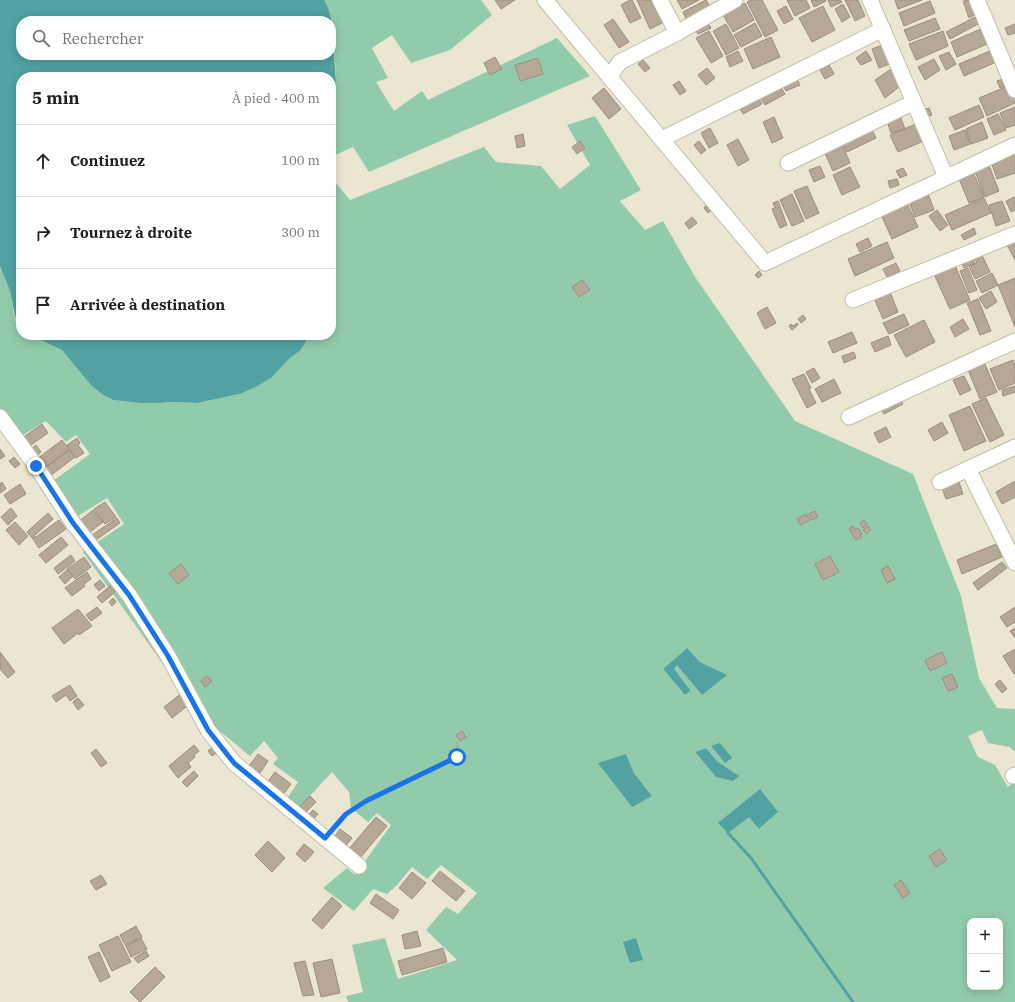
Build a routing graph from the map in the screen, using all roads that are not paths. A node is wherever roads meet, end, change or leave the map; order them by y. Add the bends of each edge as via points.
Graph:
1 (545, 0) edge
2 (660, 0) edge
3 (735, 0) edge
4 (870, 0) edge
5 (977, 0) edge
6 (883, 29) junction
7 (676, 33) junction
8 (609, 77) junction
9 (1015, 90) edge
10 (914, 102) junction
11 (662, 139) junction
12 (1015, 145) edge
13 (788, 163) dead end
14 (946, 177) junction
15 (1015, 234) edge
16 (853, 300) dead end
17 (1015, 341) edge
18 (0, 417) edge
19 (849, 417) dead end
20 (1015, 447) edge
21 (968, 469) junction
22 (940, 482) dead end
23 (1015, 563) edge
24 (359, 866) dead end

1 - 8 street
2 - 7 street
3 - 7 street
4 - 6 street
5 - 9 street
6 - 10 street
6 - 11 street
7 - 8 street via 620,62
8 - 11 street
10 - 13 street
10 - 14 street
11 - 14 street via 765,263
12 - 14 street
15 - 16 street
17 - 19 street
18 - 24 street via 73,523 129,595 168,656 208,730 234,763
20 - 21 street
21 - 22 street
21 - 23 street

